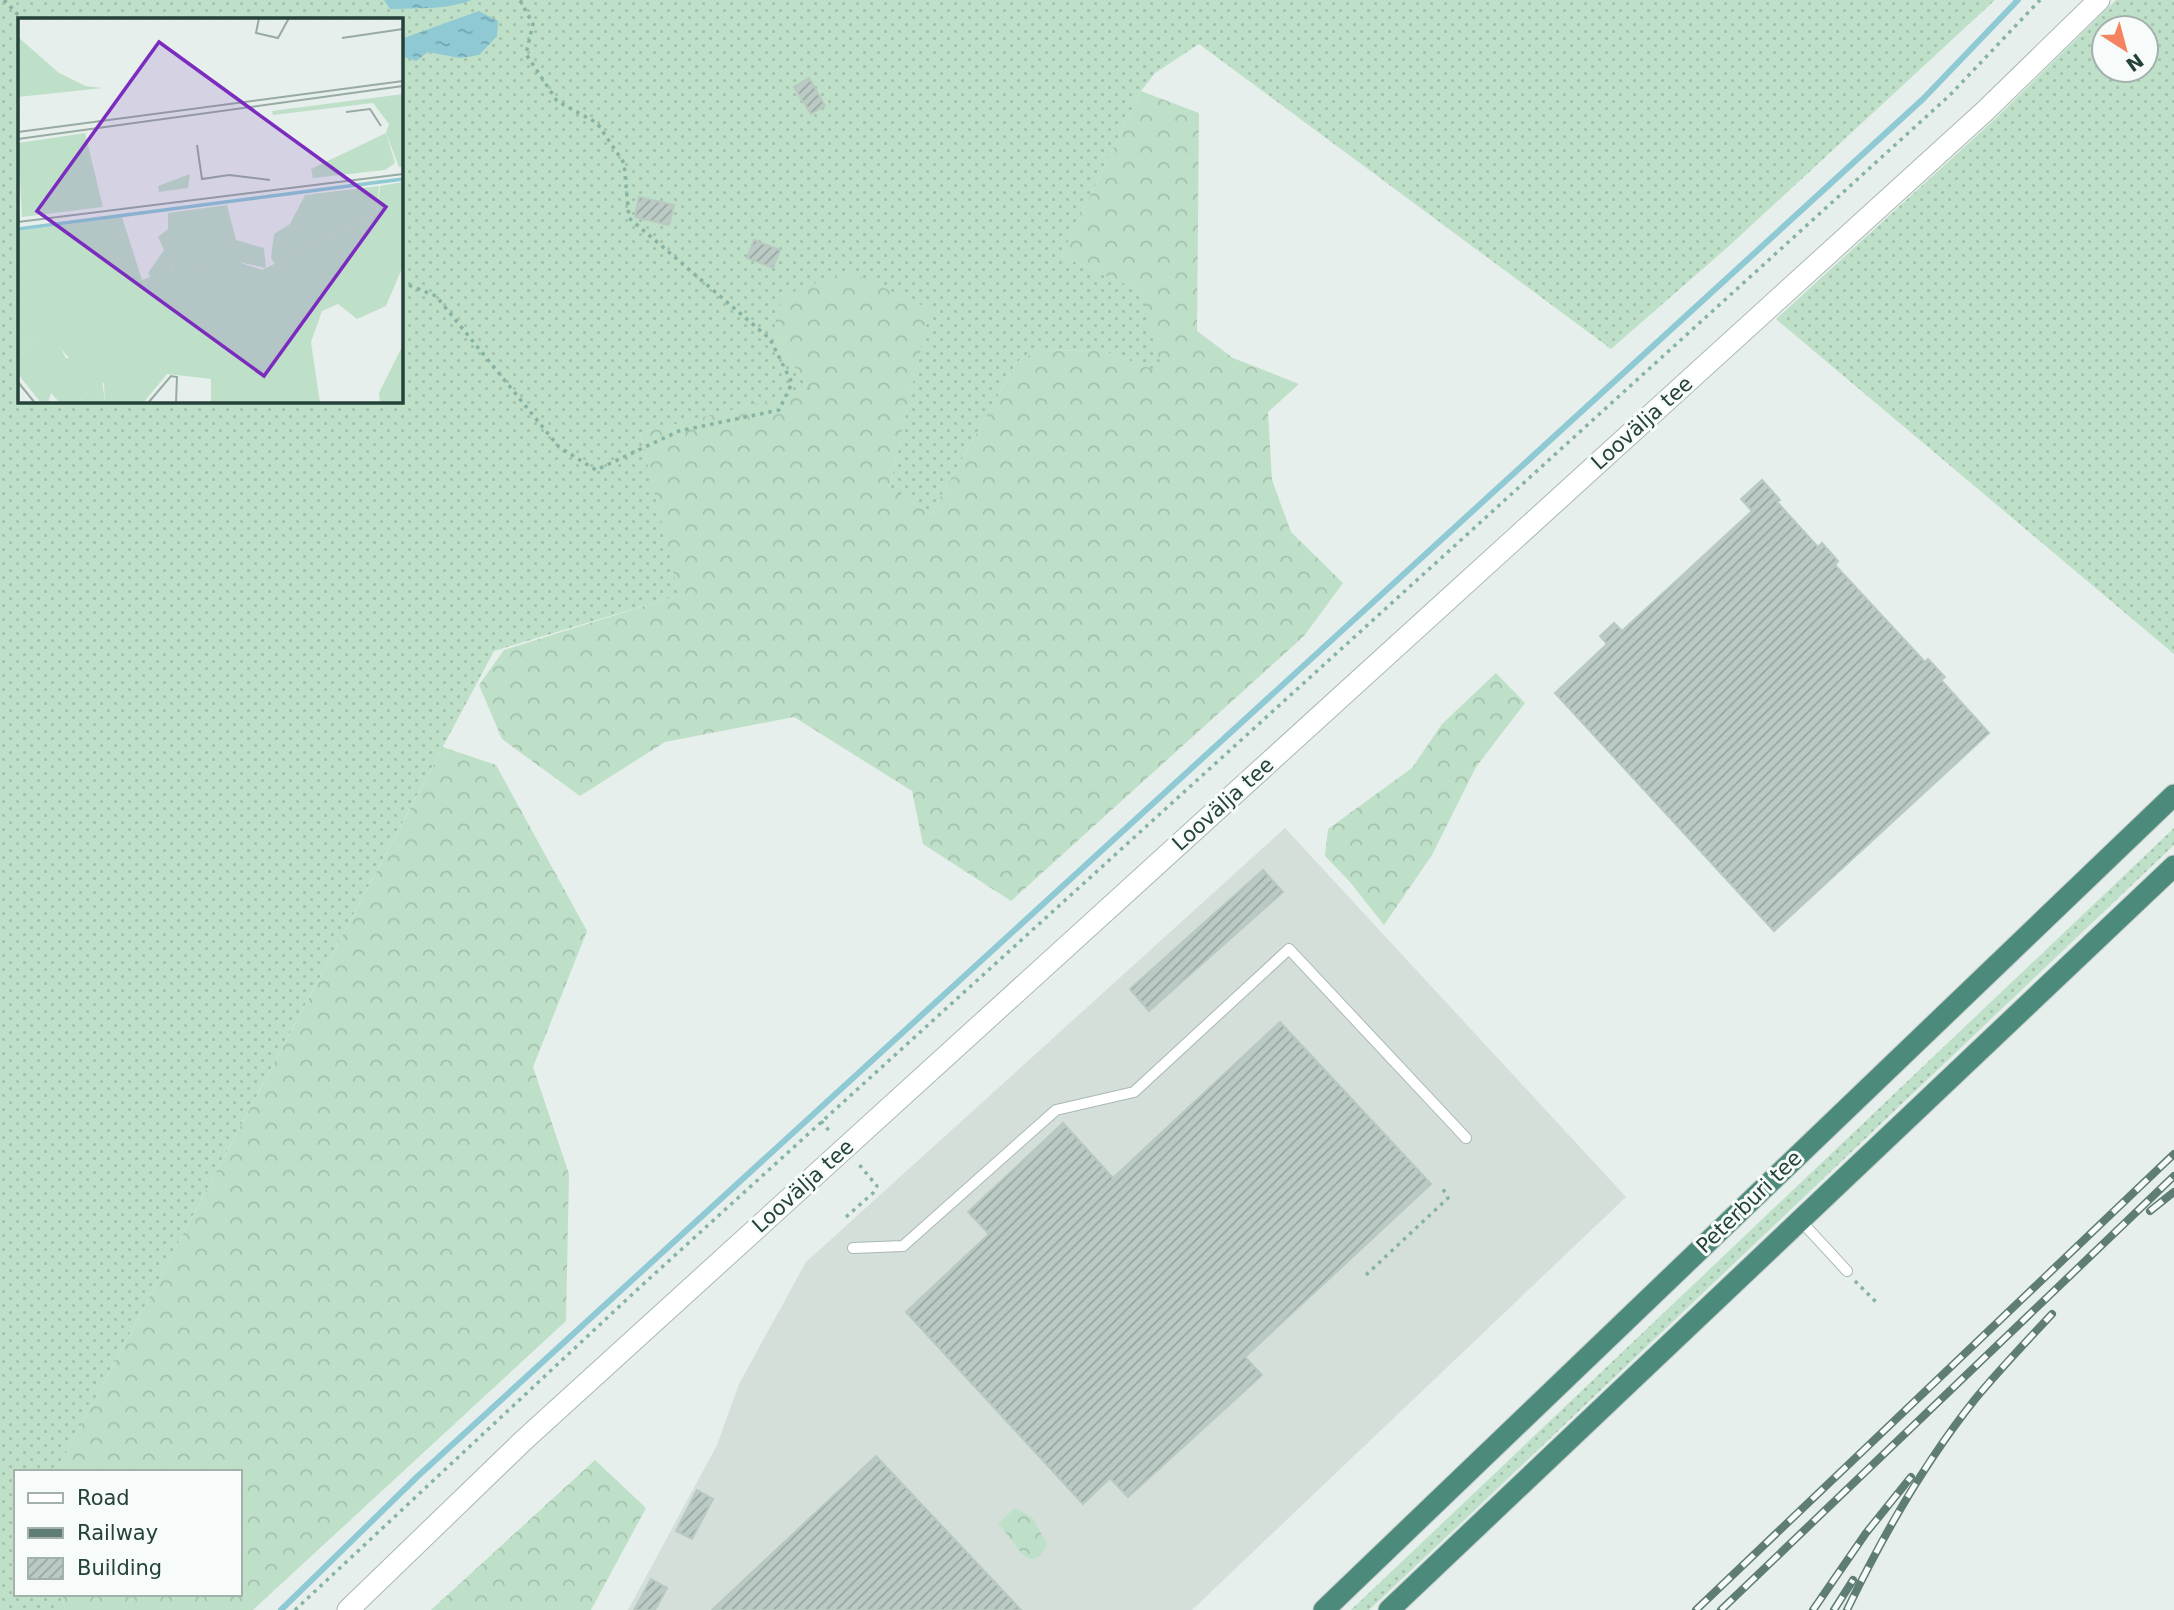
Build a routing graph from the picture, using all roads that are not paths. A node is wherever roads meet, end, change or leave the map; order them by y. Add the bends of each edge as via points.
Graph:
1 (2099, 0) edge
2 (2174, 795) edge
3 (2174, 866) edge
4 (1466, 1138) dead end
5 (1800, 1220) junction
6 (853, 1248) dead end
7 (1847, 1271) road end
8 (348, 1610) edge
9 (1324, 1610) edge
10 (1389, 1610) edge

1 - 8 street, Loovälja tee via 1985,111 841,1144
2 - 9 highway, Peterburi tee
3 - 5 highway
4 - 6 lane via 1289,949 1134,1092 1056,1110 903,1246
5 - 7 lane
5 - 10 highway

